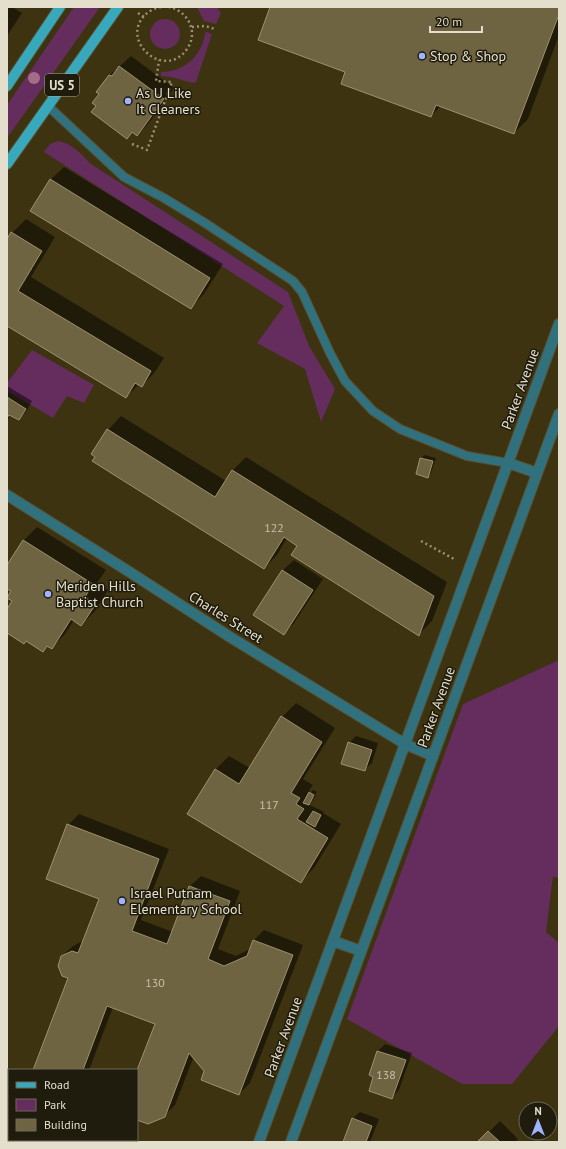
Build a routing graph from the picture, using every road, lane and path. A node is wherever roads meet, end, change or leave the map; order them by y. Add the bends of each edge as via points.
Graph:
1 (60, 7) edge
2 (118, 7) edge
3 (161, 7) edge
4 (169, 7) edge
5 (138, 13) dead end
6 (144, 17) junction
7 (192, 27) junction
8 (215, 28) dead end
9 (159, 60) junction
10 (7, 86) edge
11 (48, 106) junction
12 (132, 144) dead end
13 (7, 164) edge
14 (559, 324) edge
15 (559, 414) edge
16 (508, 463) junction
17 (537, 473) junction
18 (7, 495) edge
19 (421, 541) dead end
20 (454, 559) dead end
21 (405, 744) junction
22 (433, 756) junction
23 (333, 941) junction
24 (362, 951) junction
25 (259, 1142) edge
26 (292, 1142) edge

1 - 10 main road
2 - 11 main road, US 5
3 - 6 path via 150,11
4 - 7 path via 182,13
5 - 6 path
6 - 9 path via 139,29 139,42 143,50
7 - 8 path
7 - 9 path via 190,45 184,53 177,58
9 - 12 path via 156,81 172,82 147,150
11 - 13 main road, US 5
11 - 16 lane via 124,177 164,198 292,280 302,292 345,381 373,411 400,429 467,456
14 - 16 street, Parker Avenue
15 - 17 street, Parker Avenue
16 - 17 street
16 - 21 street, Parker Avenue
17 - 22 street, Parker Avenue
18 - 21 street, Charles Street via 230,637
19 - 20 path
21 - 22 street, Charles Street
21 - 23 street, Parker Avenue
22 - 24 street, Parker Avenue
23 - 24 street
23 - 25 street, Parker Avenue
24 - 26 street, Parker Avenue

